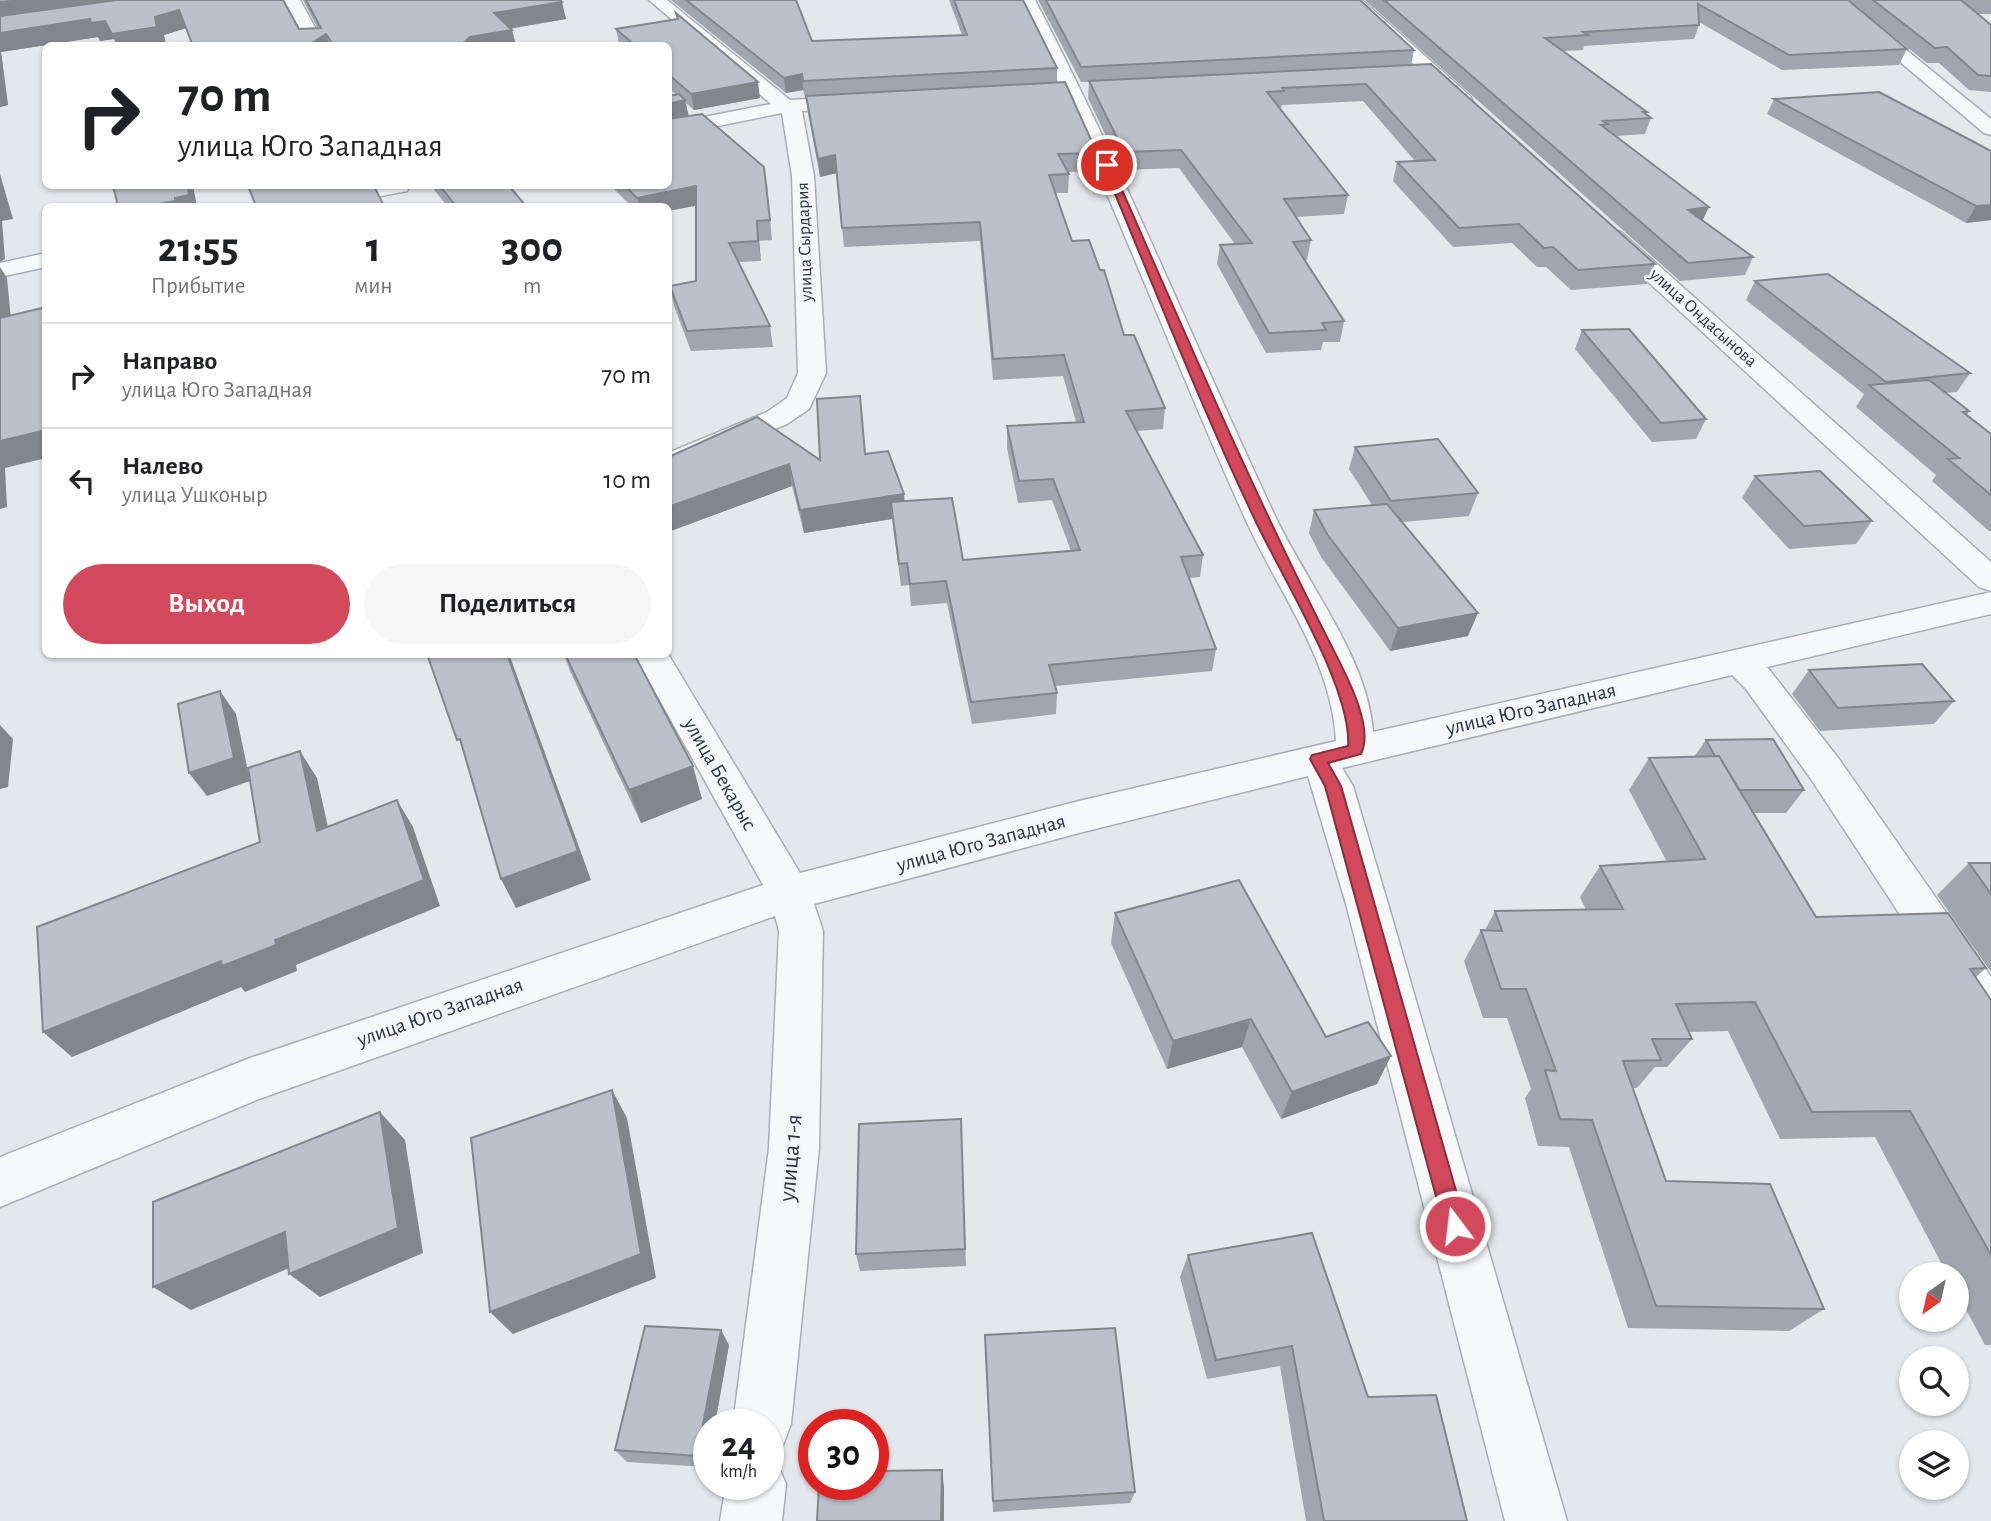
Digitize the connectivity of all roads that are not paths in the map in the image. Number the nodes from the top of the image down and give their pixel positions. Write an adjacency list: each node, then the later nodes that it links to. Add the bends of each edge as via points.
1 (292, 0): 6 (street)
2 (657, 0): 12 (street)
3 (1027, 0): 9 (street)
4 (1353, 0): 7 (street)
5 (1835, 0): 15 (street)
6 (315, 42)
7 (1433, 72): 8 (street); 13 (street)
8 (1405, 74)
9 (1081, 89): 10 (street); 26 (street, via 1261,521 1341,681 1357,728)
10 (1047, 91)
11 (884, 100): 12 (street)
12 (789, 106): 14 (street); 21 (street, улица Сырдария, via 794,113 803,176 812,373 807,389 799,403 777,418)
13 (1484, 119)
14 (672, 129)
15 (1991, 129)
16 (382, 189): 17 (street)
17 (314, 203)
18 (1598, 223): 22 (street, улица Ондасынова)
19 (42, 261): 20 (street)
20 (0, 270)
21 (672, 462)
22 (1991, 580)
23 (1991, 603): 25 (street, улица Юго Западная)
24 (653, 658): 27 (street, улица Бекарыс)
25 (1737, 660): 26 (street, улица Юго Западная); 28 (street, via 1759,680 1825,769)
26 (1337, 755): 27 (street, улица Юго Западная); 33 (street, via 1333,786)
27 (790, 893): 29 (street, улица Юго Западная, via 250,1080); 30 (street, улица 1-я, via 801,931 794,1148)
28 (1991, 1015)
29 (0, 1182)
30 (764, 1409)
31 (753, 1500): 32 (street)
32 (751, 1521)
33 (1536, 1521)

